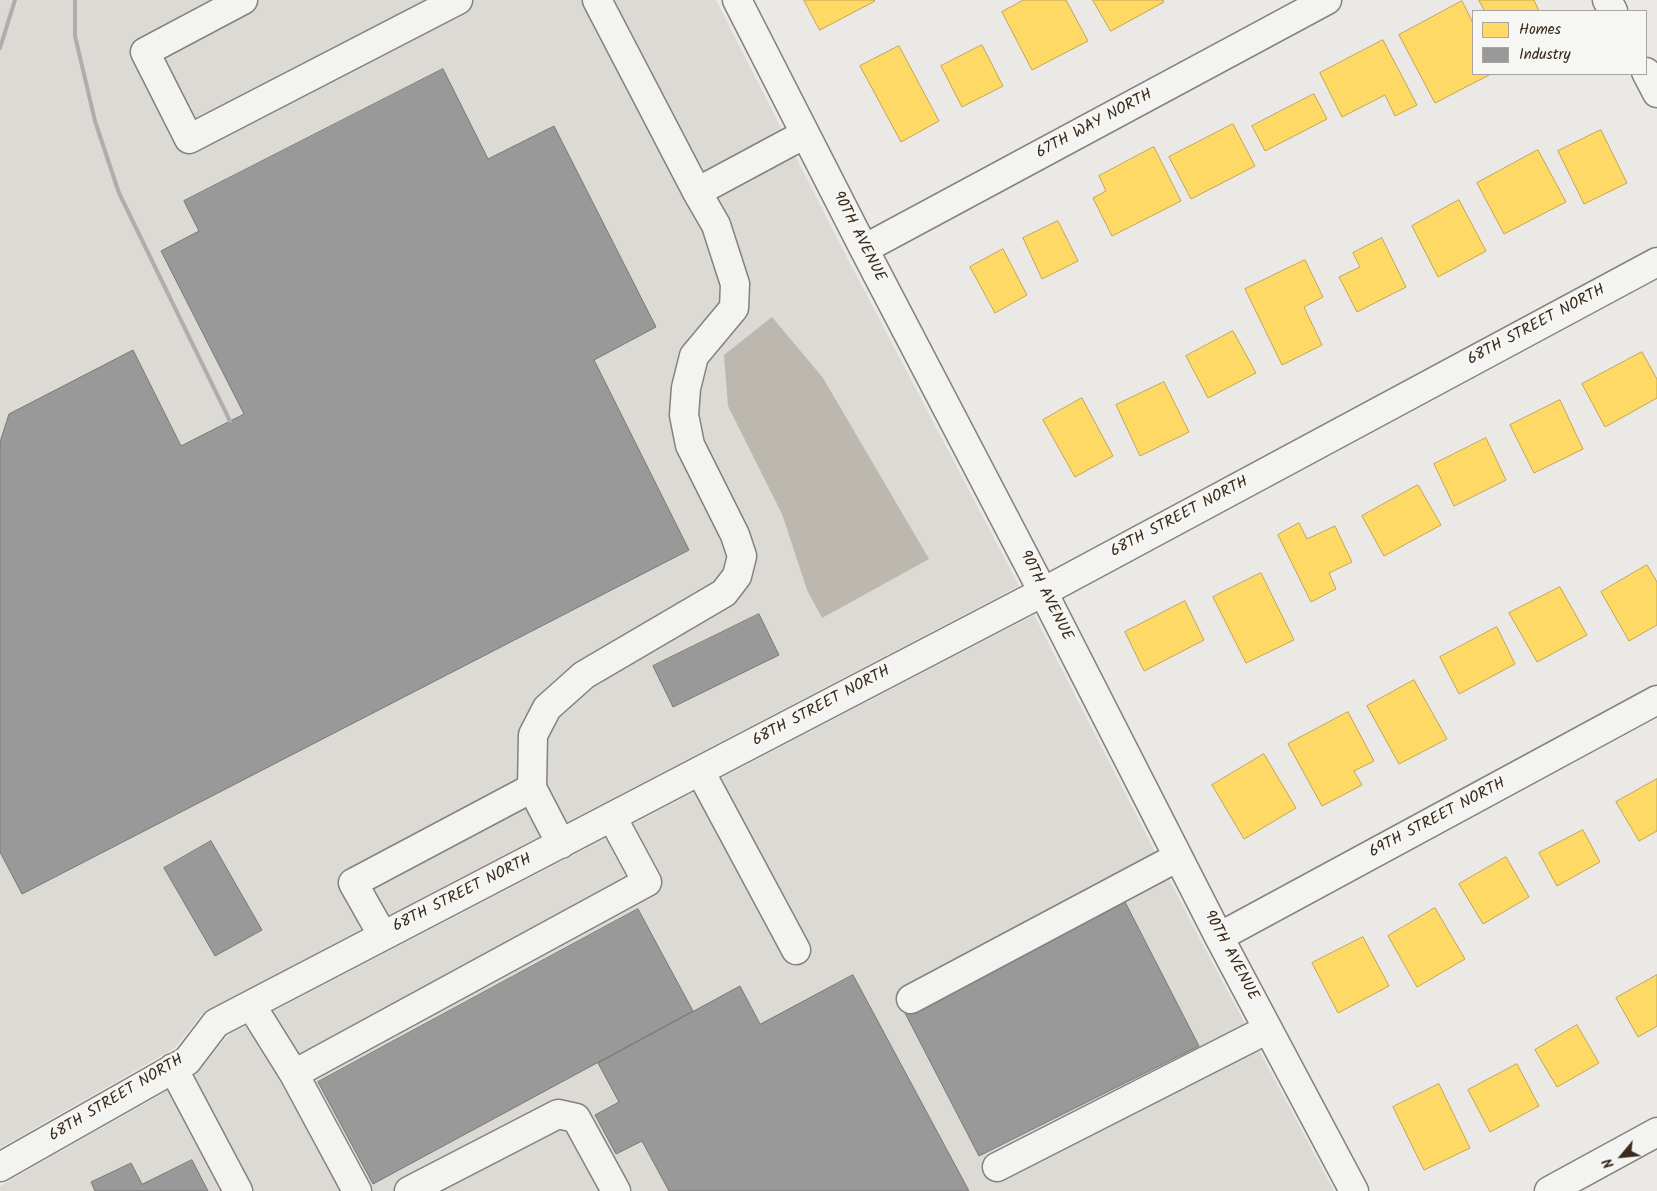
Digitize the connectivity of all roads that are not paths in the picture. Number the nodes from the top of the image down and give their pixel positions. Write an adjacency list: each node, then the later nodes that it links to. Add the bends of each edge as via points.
1 (243, 0): 2 (street, via 145,52 189,139)
2 (458, 0)
3 (598, 0): 9 (street)
4 (737, 0): 8 (street, 90TH AVENUE)
5 (1327, 0): 10 (street, 67TH WAY NORTH)
6 (1647, 74): 7 (street)
7 (1657, 93)
8 (805, 134): 9 (street); 10 (street, 90TH AVENUE)
9 (697, 192): 15 (street, via 722,242 735,284 734,308 694,356 686,388 684,415 690,445 735,535 742,556 737,576 724,593 584,674 547,708 533,736)
10 (864, 249): 12 (street, 90TH AVENUE)
11 (1657, 262): 12 (street, 68TH STREET NORTH)
12 (1043, 592): 14 (street, 68TH STREET NORTH); 18 (street, 90TH AVENUE)
13 (1657, 700): 20 (street, 69TH STREET NORTH)
14 (700, 771): 16 (street, 68TH STREET NORTH); 21 (street)
15 (532, 788): 17 (street); 19 (street, via 353,883)
16 (612, 817): 17 (street, 68TH STREET NORTH); 26 (street, via 647,882)
17 (561, 844): 19 (street, 68TH STREET NORTH)
18 (1178, 857): 20 (street, 90TH AVENUE); 22 (street)
19 (383, 936): 23 (street, 68TH STREET NORTH)
20 (1219, 937): 24 (street, 90TH AVENUE)
21 (796, 950)
22 (911, 998)
23 (251, 1005): 25 (street, 68TH STREET NORTH, via 216,1023 187,1060); 26 (street)
24 (1268, 1029): 29 (street); 34 (street, 90TH AVENUE)
25 (173, 1068): 28 (street, 68TH STREET NORTH); 30 (street)
26 (294, 1074): 31 (street)
27 (1657, 1132): 35 (street)
28 (0, 1167)
29 (997, 1168)
30 (238, 1191)
31 (357, 1191)
32 (409, 1191): 33 (street, via 558,1114 576,1118)
33 (616, 1191)
34 (1354, 1191)
35 (1549, 1191)

